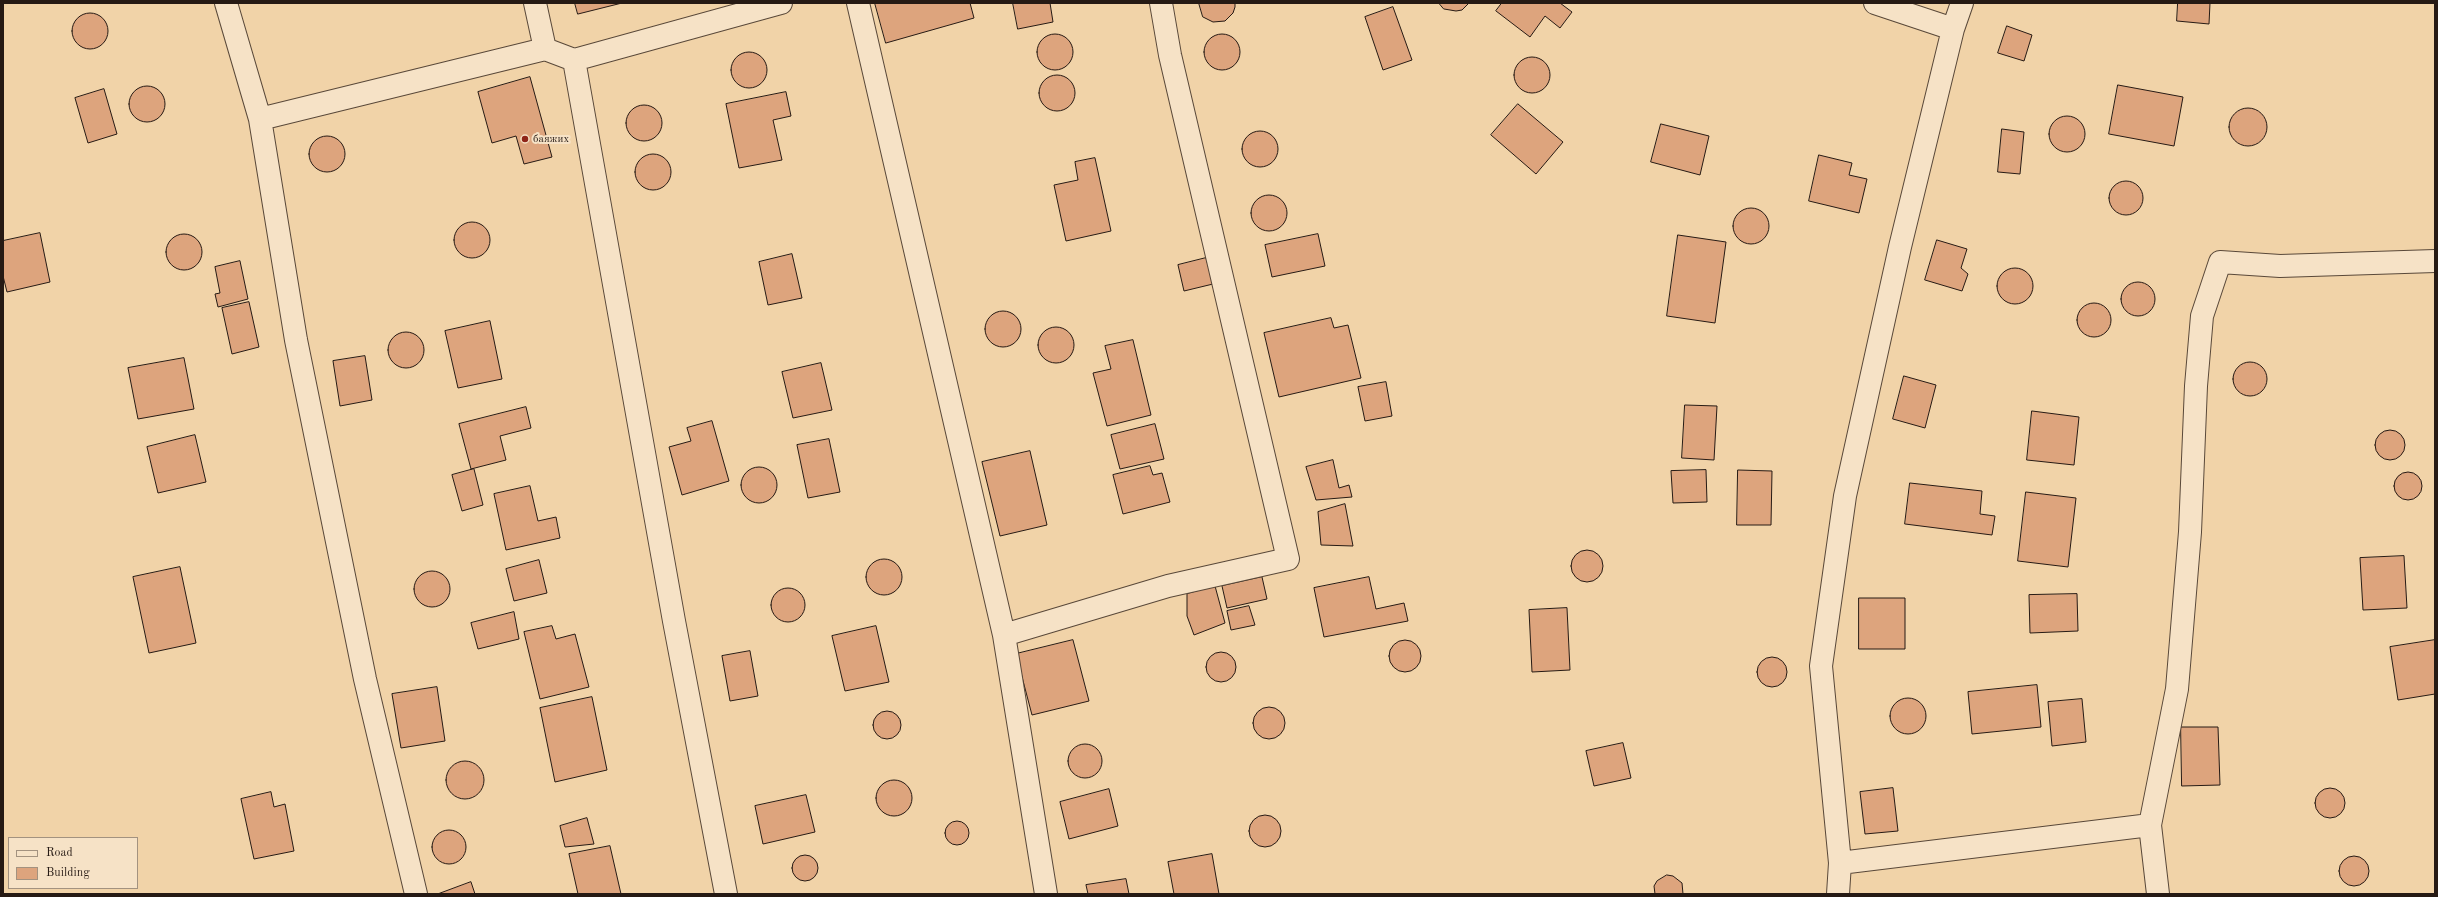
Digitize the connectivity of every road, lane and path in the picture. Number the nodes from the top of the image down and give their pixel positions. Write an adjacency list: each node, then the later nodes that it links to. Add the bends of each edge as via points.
1 (226, 3): 11 (street)
2 (535, 3): 9 (street)
3 (781, 3): 10 (street)
4 (858, 3): 13 (street)
5 (1161, 3): 13 (street, via 1170,55 1288,559 1168,586)
6 (1875, 3): 8 (street)
7 (1962, 3): 8 (street)
8 (1953, 29): 15 (street, via 1900,247 1846,496 1821,666)
9 (545, 49): 10 (street); 11 (street)
10 (574, 60): 17 (street, via 674,621)
11 (260, 119): 16 (street, via 298,348 365,679)
12 (2435, 261): 14 (street, via 2280,266 2220,262 2202,316 2196,386 2190,532 2177,689)
13 (1004, 635): 18 (street)
14 (2150, 825): 15 (street); 20 (street)
15 (1840, 863): 19 (street)
16 (416, 894)
17 (726, 894)
18 (1046, 894)
19 (1838, 894)
20 (2158, 894)

